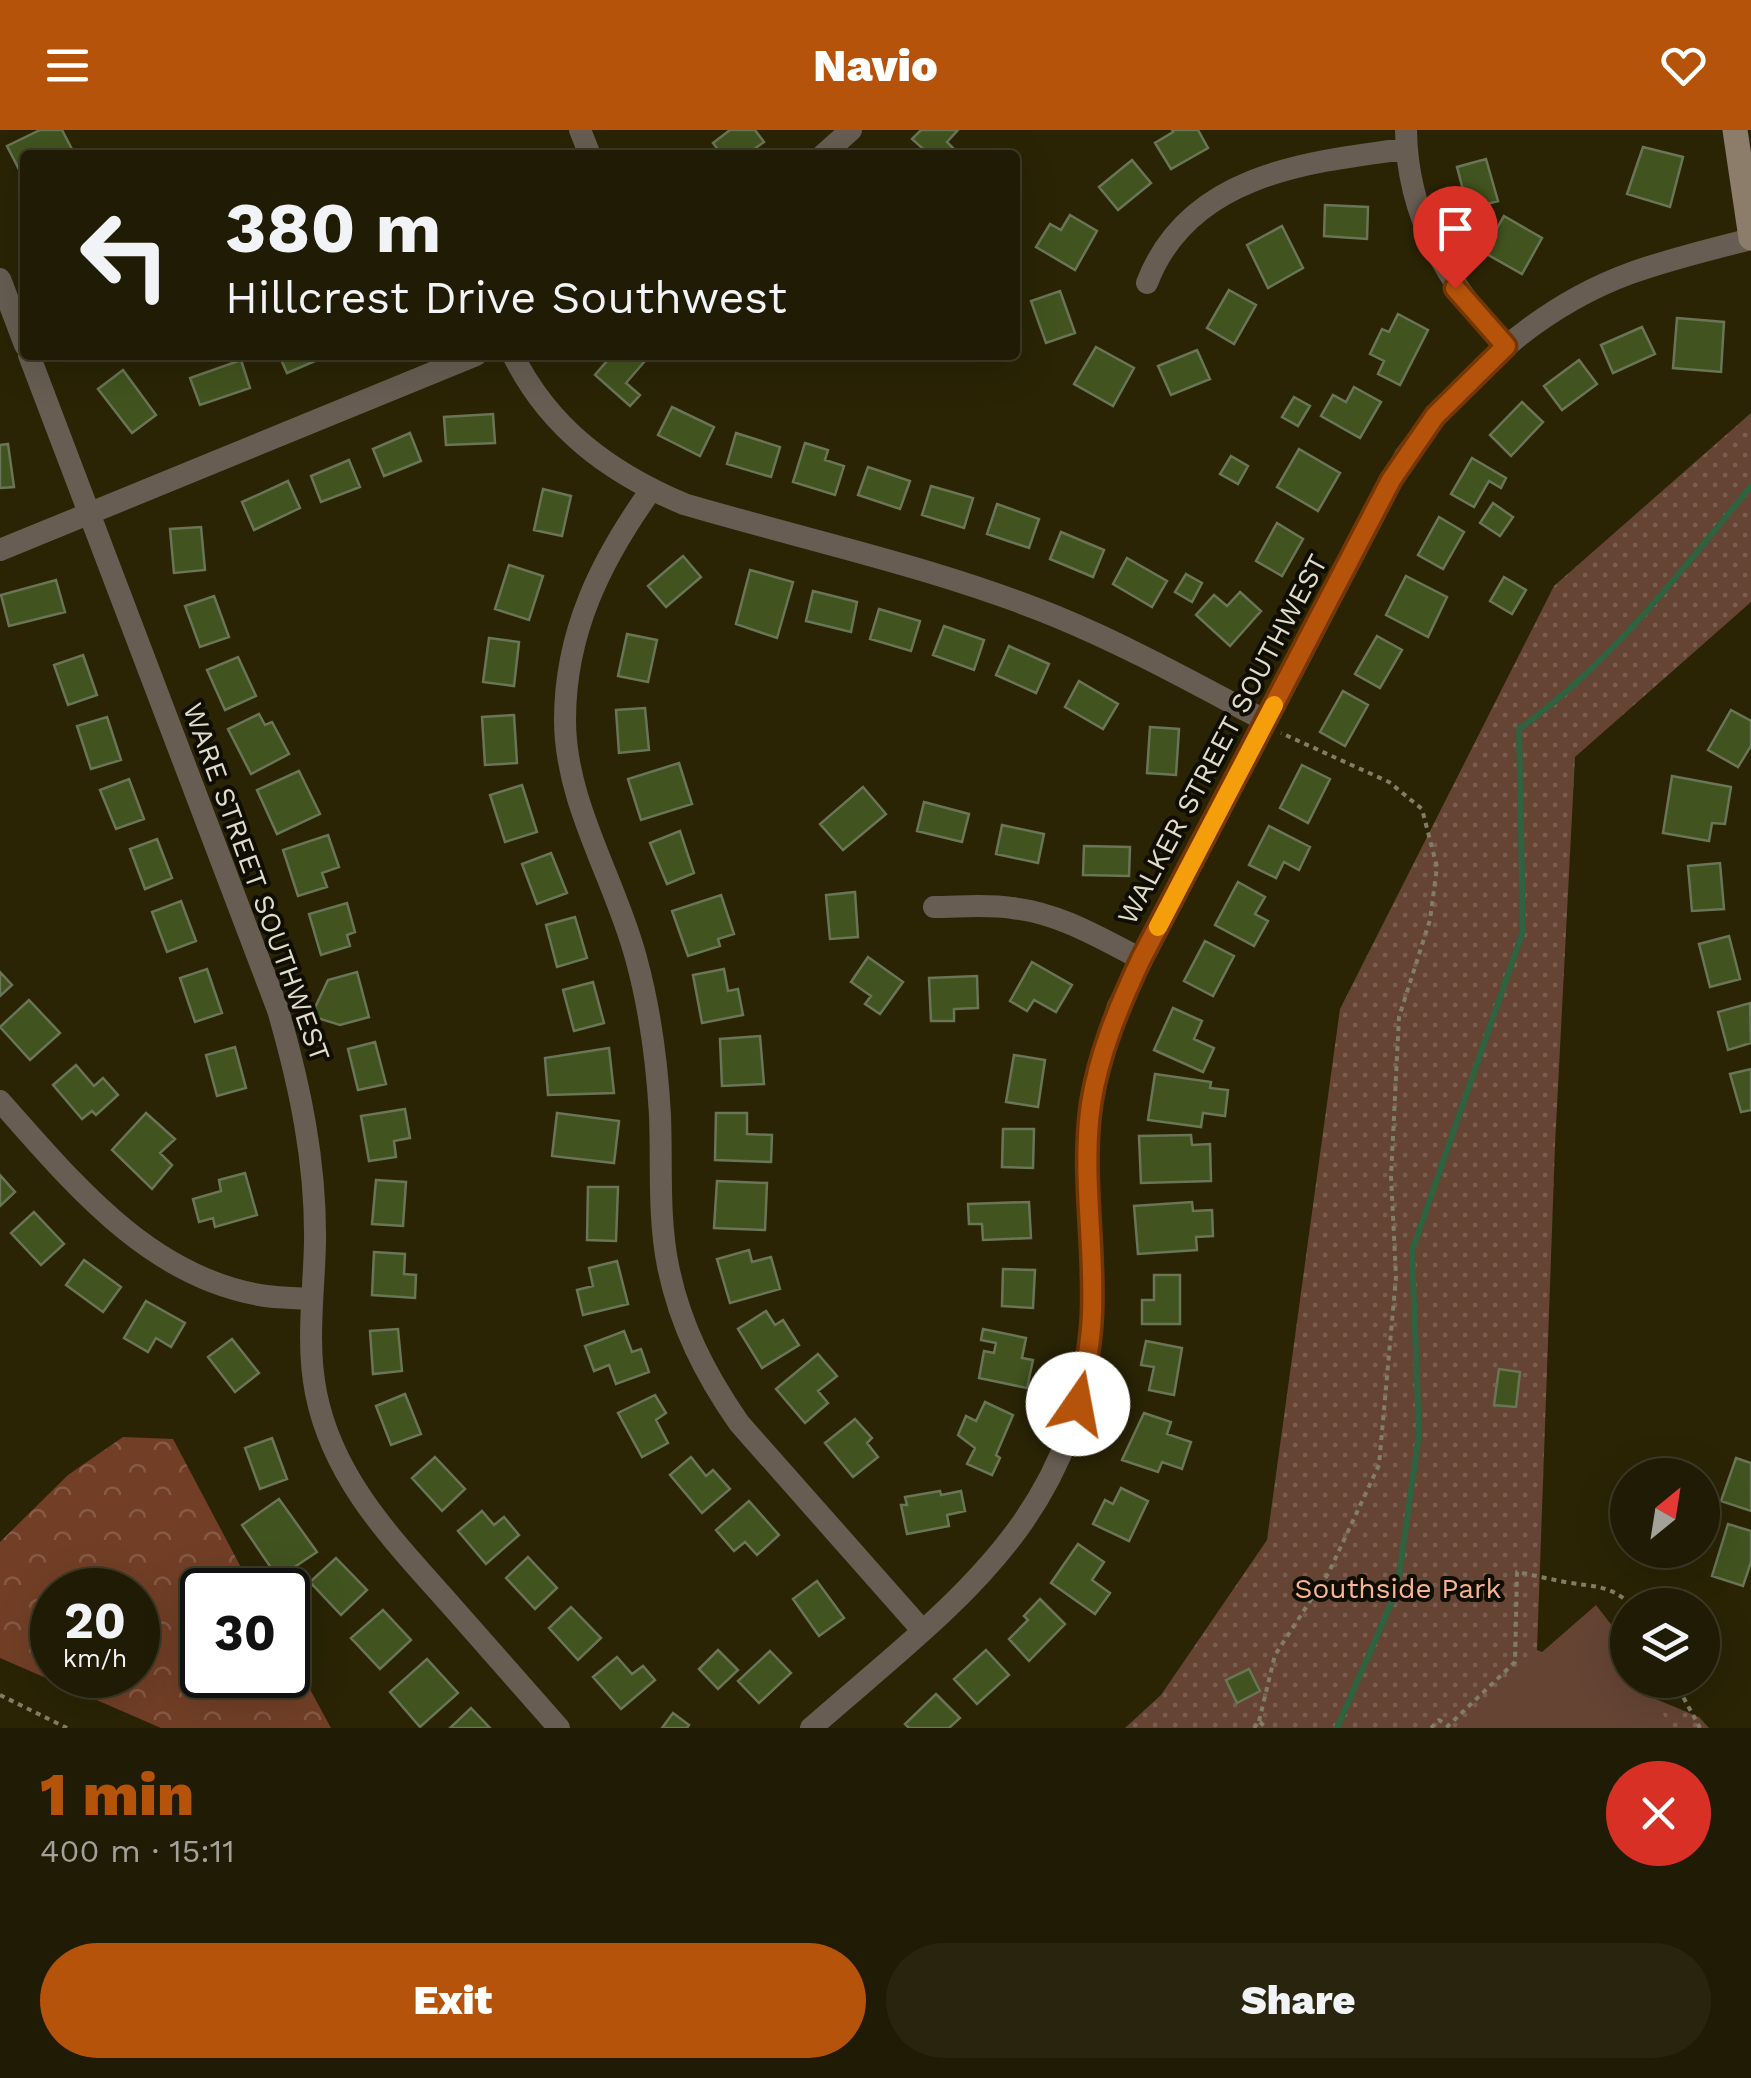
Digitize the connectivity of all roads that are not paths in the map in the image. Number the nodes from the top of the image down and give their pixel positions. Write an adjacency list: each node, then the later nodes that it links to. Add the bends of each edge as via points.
1 (850, 130): 4 (street)
2 (1735, 130): 5 (street)
3 (1406, 139): 7 (street, via 1288,169 1212,202 1170,237); 9 (street, via 1412,187 1436,256)
4 (828, 150)
5 (1751, 239): 9 (street, WALKER STREET SOUTHWEST, via 1627,274 1560,307)
6 (0, 279): 8 (street)
7 (1147, 283)
8 (20, 332)
9 (1506, 346): 16 (street, WALKER STREET SOUTHWEST, via 1435,416 1406,456)
10 (31, 360): 14 (street, WARE STREET SOUTHWEST)
11 (464, 360): 14 (street)
12 (515, 360): 13 (street, via 527,384 577,441)
13 (651, 490): 16 (street, via 1053,615); 21 (street, via 586,600 565,721 576,793 618,902 649,1016 667,1263 693,1347 739,1423)
14 (89, 513): 15 (street); 20 (street, WARE STREET SOUTHWEST, via 295,1067 312,1172)
15 (0, 550)
16 (1264, 723): 18 (street, WALKER STREET SOUTHWEST)
17 (934, 907): 18 (street, via 1044,914)
18 (1141, 959): 21 (street, WALKER STREET SOUTHWEST, via 1118,1006 1091,1104 1086,1165 1092,1311 1088,1359 1064,1448 1023,1526 995,1562)
19 (0, 1101): 20 (street, via 90,1201 163,1256 232,1288)
20 (312, 1299): 22 (street, WARE STREET SOUTHWEST, via 316,1395 350,1481 379,1524)
21 (922, 1630): 23 (street, WALKER STREET SOUTHWEST)
22 (558, 1728)
23 (811, 1728)

